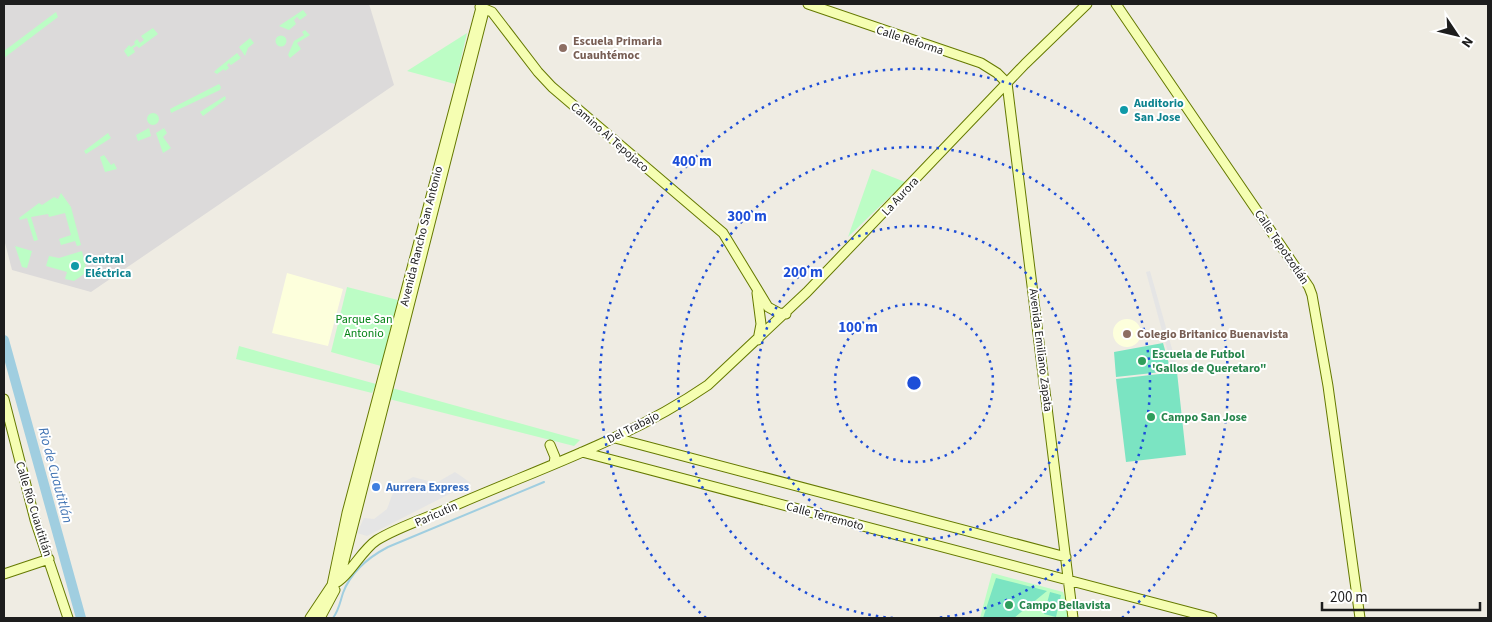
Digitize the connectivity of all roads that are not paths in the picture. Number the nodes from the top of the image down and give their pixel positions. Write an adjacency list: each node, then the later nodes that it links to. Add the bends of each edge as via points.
1 (808, 4): 5 (street, Calle Reforma, via 981,63)
2 (1087, 4): 5 (street, La Aurora)
3 (1116, 4): 25 (street, Calle Tepotzotlán, via 1312,295 1332,412)
4 (482, 6): 6 (street, Camino Al Tepojaco, via 492,12 552,86 722,234 731,244); 19 (street, Avenida Rancho San Antonio)
5 (1007, 83): 7 (street, La Aurora); 15 (street, Avenida Emiliano Zapata)
6 (757, 292): 7 (street, Camino Al Tepojaco, via 773,311); 8 (street, Camino Al Tepojaco, via 761,324)
7 (786, 314): 8 (street, La Aurora)
8 (758, 340): 9 (street, La Aurora)
9 (708, 384): 11 (street, Del Trabajo)
10 (4, 399): 16 (street, Calle Río Cuautitlán, via 35,520)
11 (615, 438): 13 (street, Del Trabajo); 15 (street, Calle Terremoto)
12 (550, 445): 14 (street)
13 (582, 452): 14 (street, Del Trabajo); 18 (street, Calle Terremoto)
14 (554, 464): 19 (street, Paricutin, via 377,541)
15 (1066, 557): 18 (street, Avenida Emiliano Zapata)
16 (49, 559): 17 (street); 20 (street, Calle Río Cuautitlán)
17 (4, 574)
18 (1067, 580): 23 (street, Avenida Emiliano Zapata); 24 (street, Calle Terremoto)
19 (335, 584): 21 (street); 22 (street)
20 (68, 618)
21 (310, 618)
22 (320, 618)
23 (1073, 618)
24 (1212, 618)
25 (1360, 618)

